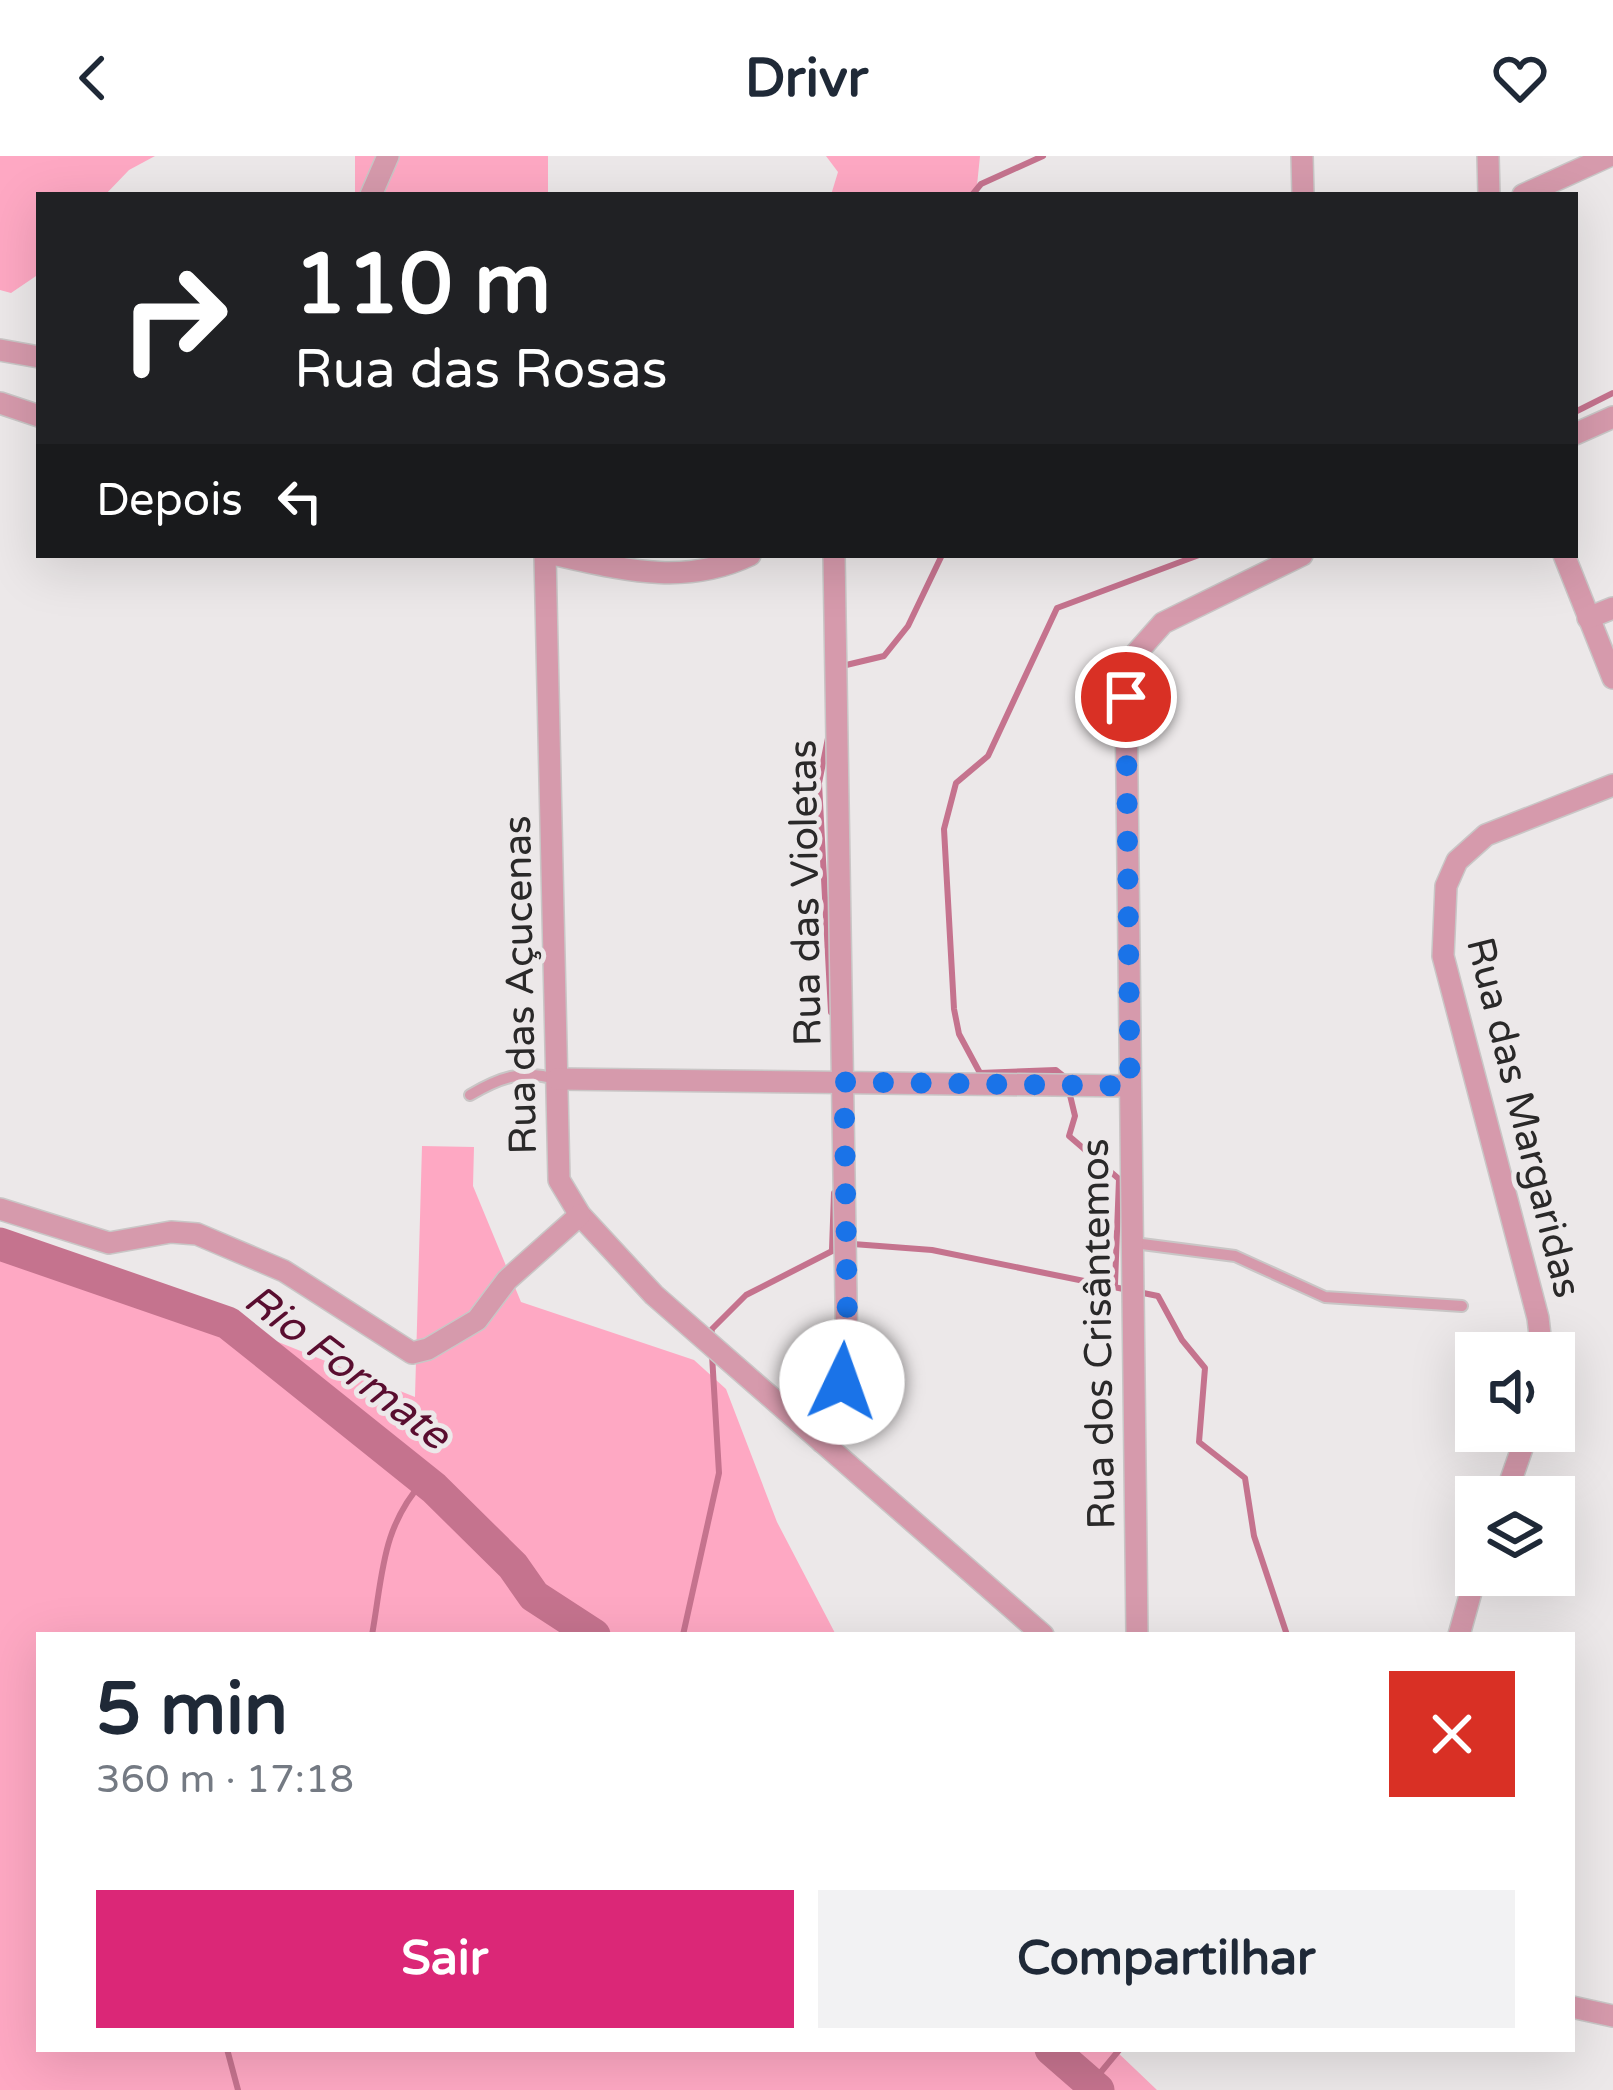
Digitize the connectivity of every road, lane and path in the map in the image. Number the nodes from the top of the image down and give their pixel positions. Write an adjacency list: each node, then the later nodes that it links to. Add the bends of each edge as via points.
1 (388, 156): 5 (street)
2 (1302, 156): 6 (street)
3 (1488, 156): 7 (street)
4 (1609, 156): 8 (street)
5 (376, 190)
6 (1303, 192)
7 (1489, 192)
8 (1529, 192)
9 (0, 350): 10 (street)
10 (36, 356)
11 (0, 403): 12 (street)
12 (36, 415)
13 (1613, 417): 14 (street)
14 (1578, 433)
15 (544, 558): 25 (street, Rua das Açucenas)
16 (574, 558): 17 (street, via 679,576)
17 (742, 558)
18 (834, 558): 26 (street, Rua das Violetas)
19 (1296, 558): 27 (street, Rua dos Crisântemos, via 1163,623 1132,658)
20 (1565, 558): 22 (street)
21 (1613, 608): 22 (street)
22 (1588, 618): 23 (street)
23 (1613, 678)
24 (1613, 785): 33 (street, Rua das Margaridas, via 1469,847 1446,886 1442,921 1453,1002)
25 (557, 1079): 26 (street); 28 (lane, via 500,1077); 30 (street, Rua das Açucenas, via 559,1180)
26 (844, 1082): 27 (street); 34 (street, Rua das Violetas, via 848,1360)
27 (1130, 1086): 31 (street, Rua dos Crisântemos)
28 (470, 1095)
29 (0, 1209): 30 (street, via 109,1243 197,1234 284,1271 412,1353 477,1320 507,1280)
30 (580, 1215): 34 (street, Rua das Açucenas, via 654,1294)
31 (1131, 1243): 32 (lane, via 1235,1256 1325,1297); 37 (street, Rua dos Crisântemos)
32 (1462, 1306)
33 (1540, 1332)
34 (822, 1442): 36 (street, Rua das Açucenas)
35 (1470, 1596): 38 (street)
36 (1040, 1632)
37 (1137, 1632)
38 (1460, 1632)
39 (1575, 2008): 40 (street)
40 (1613, 2016)

